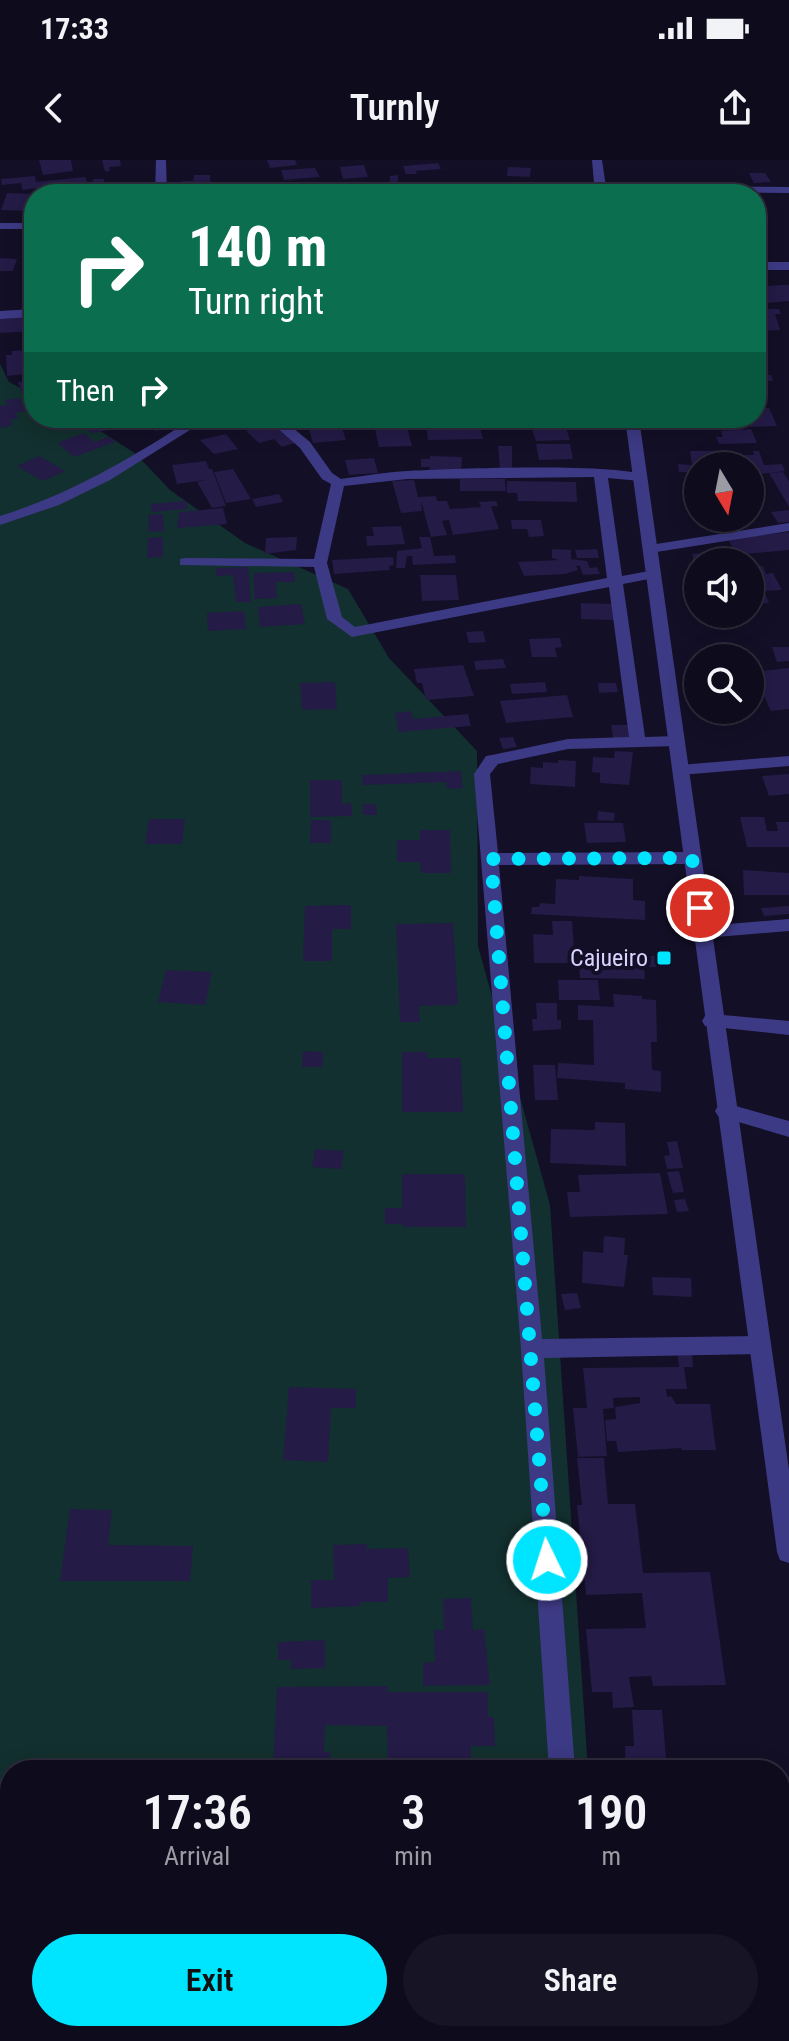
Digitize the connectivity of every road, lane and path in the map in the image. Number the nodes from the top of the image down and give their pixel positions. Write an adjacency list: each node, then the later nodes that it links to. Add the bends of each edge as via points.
1 (161, 160): 3 (street)
2 (597, 160): 4 (street)
3 (161, 184)
4 (600, 184)
5 (789, 190): 6 (lane)
6 (766, 191)
7 (0, 226): 8 (street)
8 (24, 226)
9 (766, 266): 10 (street)
10 (789, 266)
11 (24, 314): 12 (street)
12 (0, 315)
13 (187, 428): 19 (street, via 136,462 65,498)
14 (285, 428): 18 (street)
15 (633, 428): 17 (street)
16 (600, 473): 17 (street); 18 (street, via 407,475); 25 (street)
17 (640, 477): 21 (street)
18 (338, 483): 23 (street)
19 (0, 521)
20 (789, 527): 21 (street)
21 (650, 549): 24 (street)
22 (185, 562): 23 (street)
23 (320, 563): 25 (street, via 335,619 352,632)
24 (654, 574): 25 (street); 26 (street)
25 (616, 581): 27 (street)
26 (677, 741): 27 (street); 29 (street)
27 (638, 742): 31 (street, via 568,744 492,760 482,774)
28 (789, 761): 29 (street)
29 (680, 770): 30 (street)
30 (692, 858): 31 (street); 33 (street)
31 (491, 859): 39 (street)
32 (789, 925): 33 (street)
33 (704, 932): 34 (street)
34 (712, 1021): 35 (street); 36 (street)
35 (789, 1028)
36 (725, 1111): 37 (street); 38 (street)
37 (789, 1129)
38 (759, 1345): 39 (street); 40 (street)
39 (532, 1349): 41 (street)
40 (789, 1552)
41 (561, 1760)

